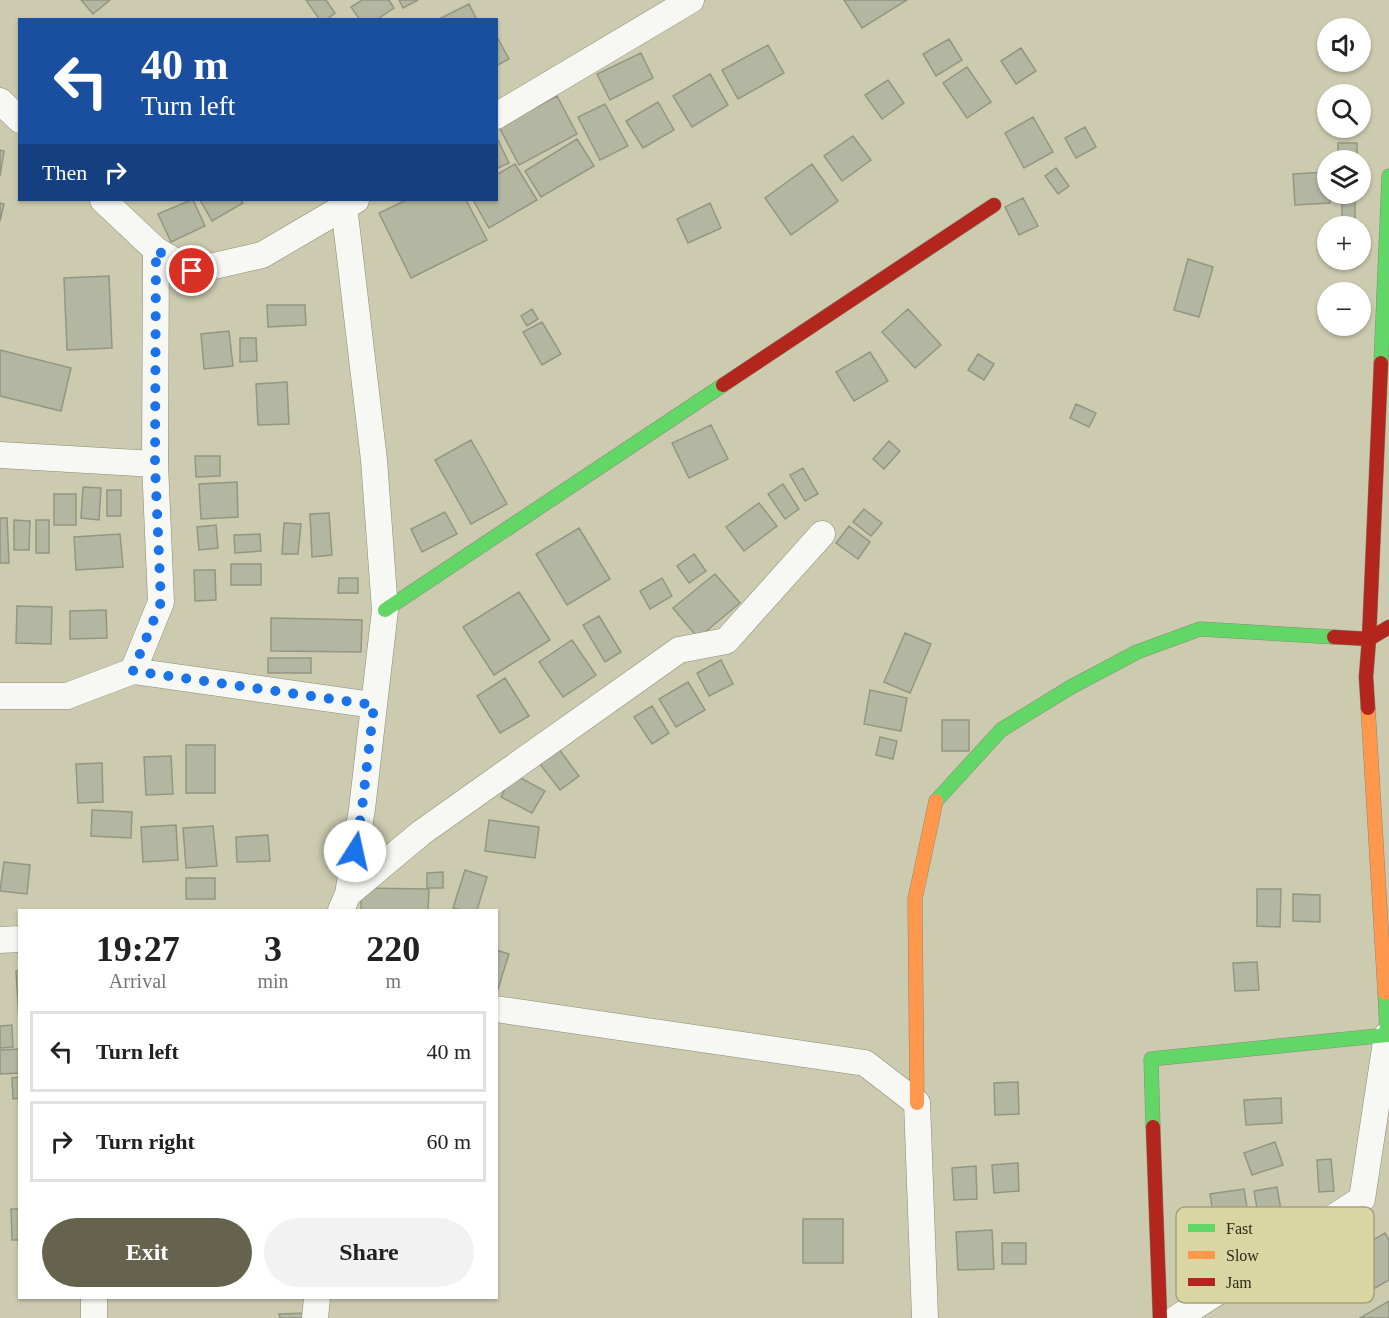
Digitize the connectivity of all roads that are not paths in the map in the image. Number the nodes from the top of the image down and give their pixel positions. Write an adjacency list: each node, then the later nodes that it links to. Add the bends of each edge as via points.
1 (691, 0): 3 (street)
2 (0, 101): 4 (street)
3 (498, 115)
4 (18, 118)
5 (1389, 176): 15 (street)
6 (104, 201): 9 (street)
7 (350, 203): 9 (street, via 262,255 192,271); 13 (street)
8 (994, 205): 13 (street)
9 (156, 250): 11 (street)
10 (0, 455): 11 (street)
11 (155, 465): 16 (street, via 161,602)
12 (822, 534): 19 (street, via 726,641 679,650 421,833)
13 (385, 610): 18 (street)
14 (1389, 626): 15 (street)
15 (1369, 639): 23 (street, via 1366,677); 24 (street, via 1200,629 1137,652 1000,730 936,801 915,899)
16 (133, 671): 17 (street, via 67,696); 18 (street)
17 (0, 696)
18 (374, 705): 19 (street, via 362,808)
19 (344, 902)
20 (18, 939): 21 (street)
21 (0, 940)
22 (498, 1009): 24 (street, via 865,1063)
23 (1388, 1035): 25 (street, via 1362,1199); 32 (street, via 1151,1059)
24 (917, 1103): 31 (street)
25 (1350, 1207)
26 (94, 1299): 29 (street)
27 (317, 1299): 30 (street)
28 (1200, 1303): 33 (street)
29 (94, 1318)
30 (315, 1318)
31 (925, 1318)
32 (1160, 1318)
33 (1177, 1318)

